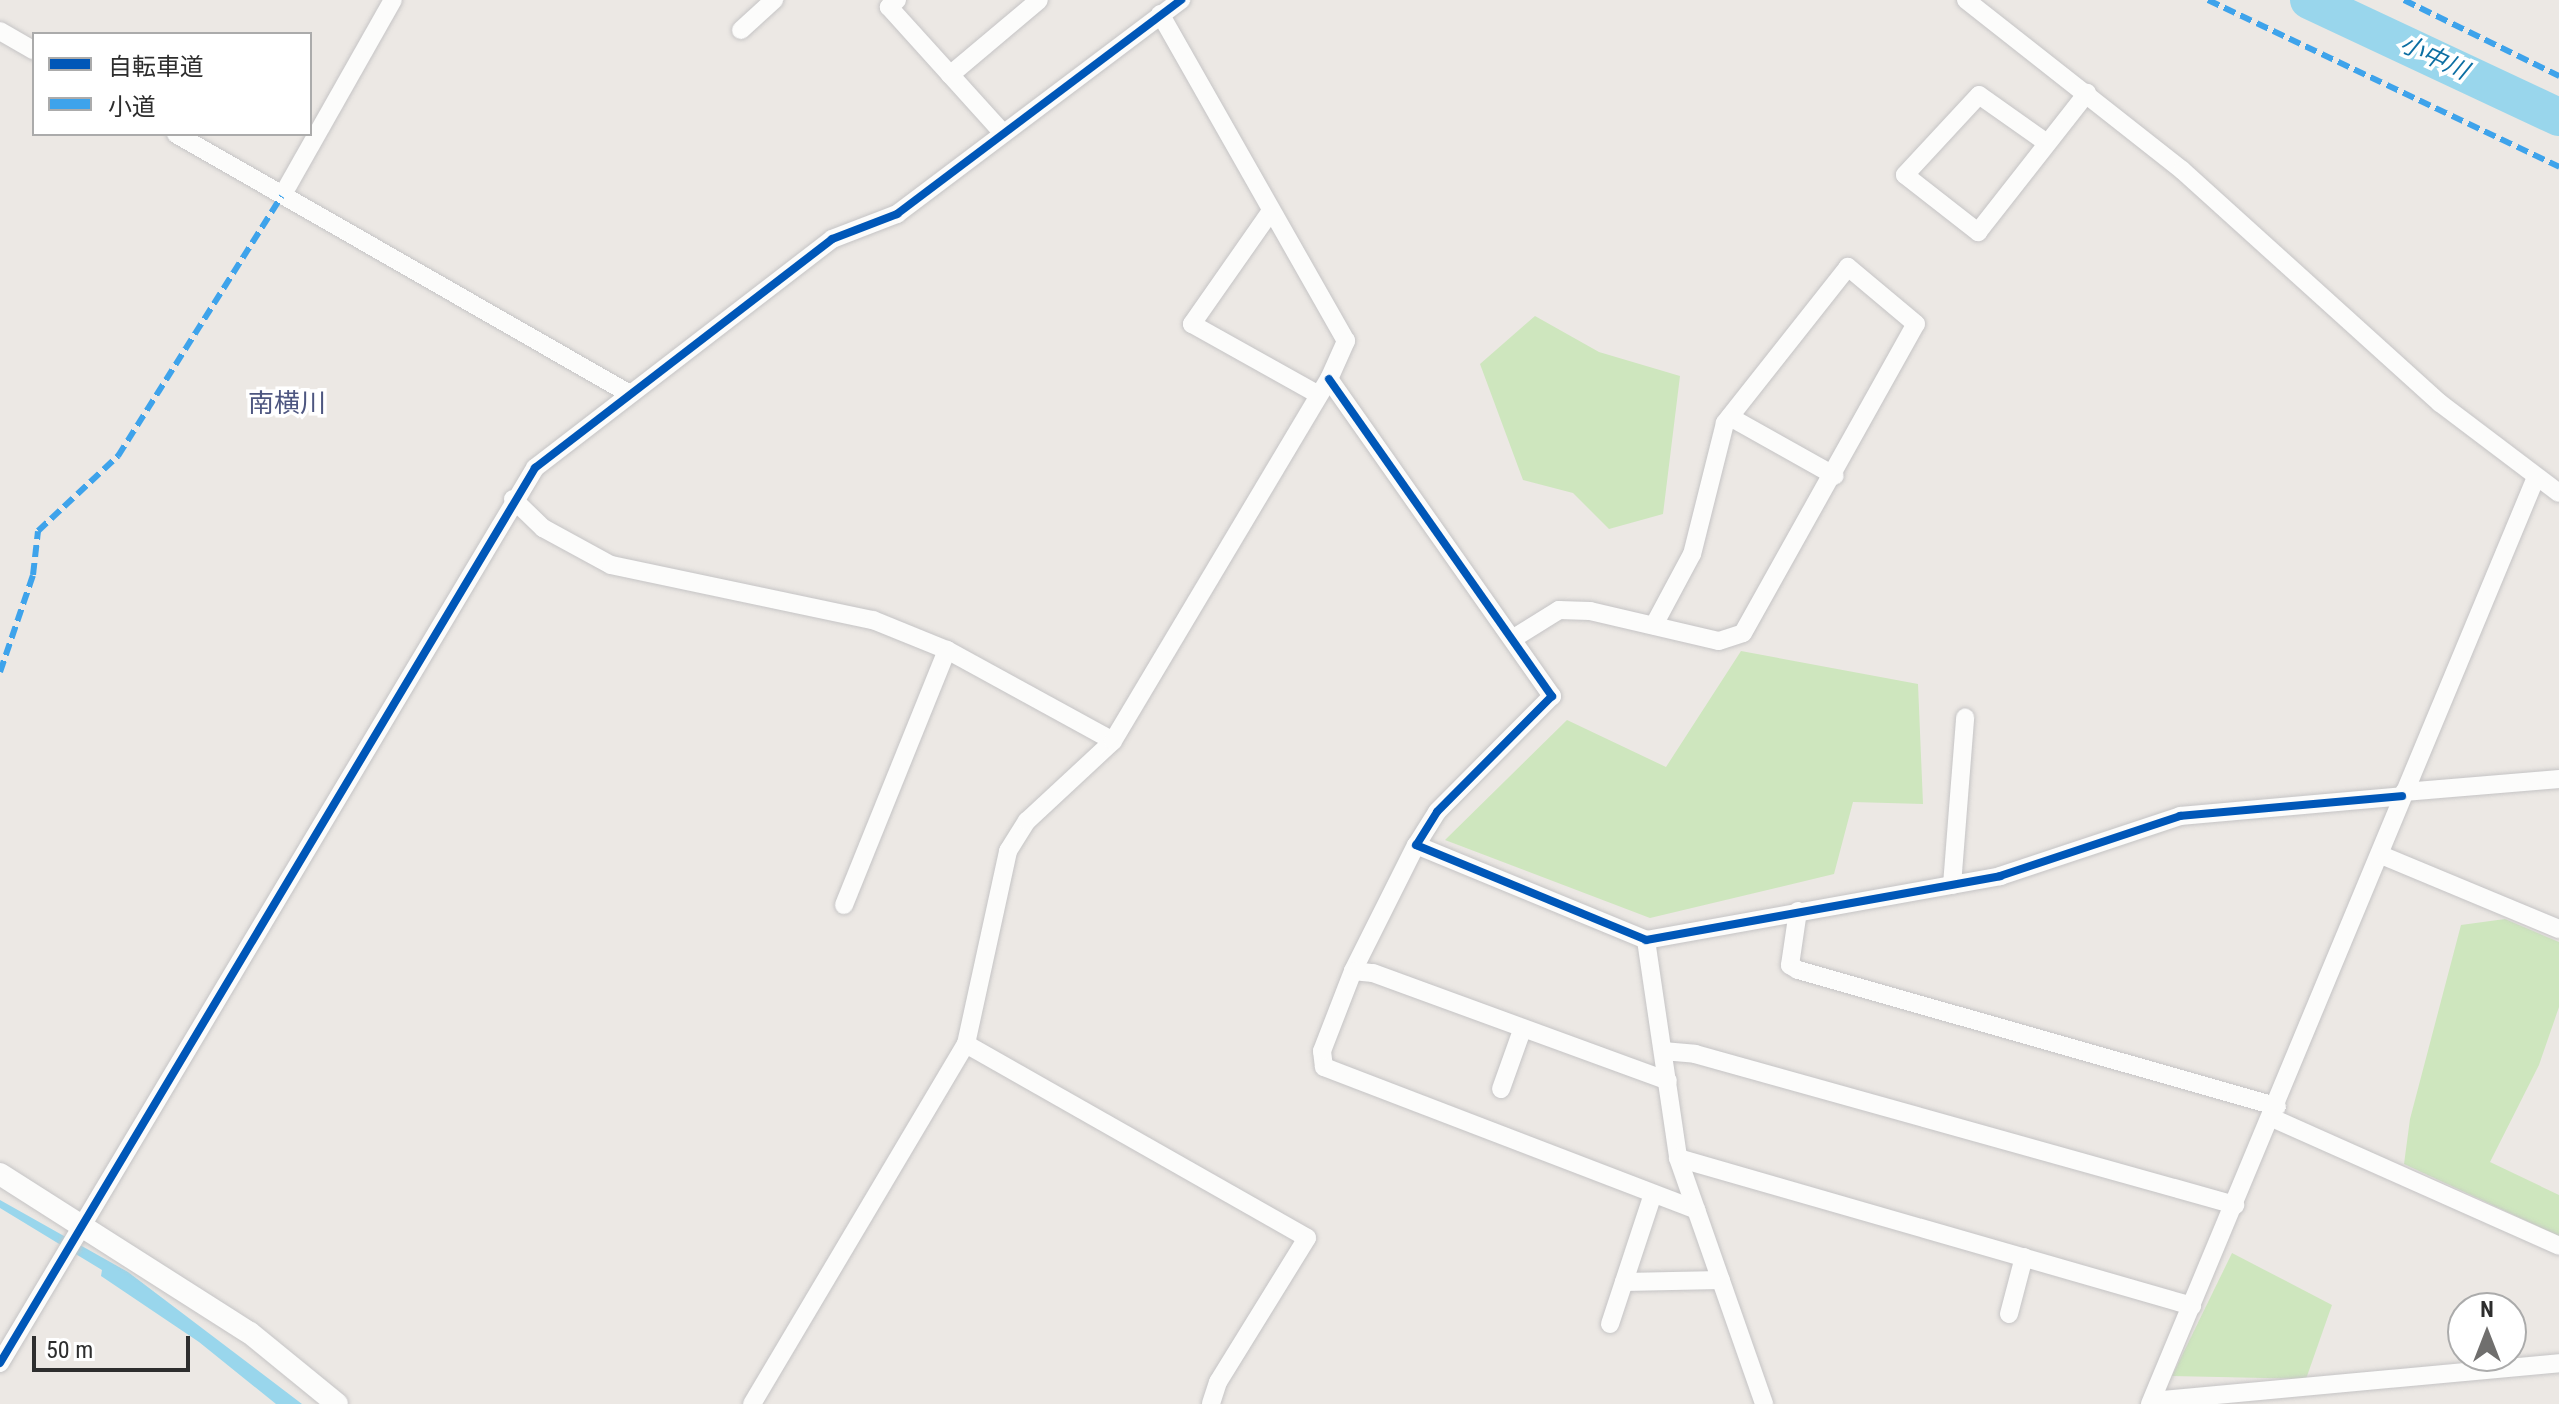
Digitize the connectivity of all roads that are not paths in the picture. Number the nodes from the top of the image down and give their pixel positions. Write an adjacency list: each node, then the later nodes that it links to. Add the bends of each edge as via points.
1 (393, 0): 16 (street)
2 (774, 0): 8 (street)
3 (897, 0): 11 (street, via 889,7)
4 (1039, 0): 11 (street)
5 (1181, 0): 7 (street)
6 (1966, 0): 12 (street)
7 (1160, 14): 13 (street); 17 (street)
8 (741, 30)
9 (0, 31): 10 (street)
10 (32, 50)
11 (950, 75): 13 (street)
12 (2087, 93): 15 (street); 22 (street, via 2265,242 2440,403)
13 (1003, 133): 19 (street, via 897,214 832,239)
14 (179, 136): 16 (street)
15 (2047, 143): 15 (street, via 1978,232 1905,175 1979,95)
16 (282, 196): 19 (street)
17 (1271, 211): 18 (street, via 1346,341); 18 (street, via 1192,324)
18 (1324, 387): 26 (street); 29 (street)
19 (628, 393): 24 (street, via 535,468)
20 (1730, 417): 21 (street); 21 (street, via 1848,267 1916,324); 25 (street, via 1692,554)
21 (1835, 476): 25 (street, via 1743,633 1719,641)
22 (2536, 477): 23 (street); 31 (street)
23 (2559, 493)
24 (513, 499): 27 (street, via 543,528 611,565 873,620); 51 (street)
25 (1654, 625): 26 (street, via 1559,610)
26 (1514, 638): 32 (street, via 1552,696 1437,812)
27 (947, 650): 29 (street); 35 (street)
28 (1965, 718): 34 (street)
29 (1113, 741): 41 (street, via 1027,821 1008,851)
30 (2559, 779): 31 (street)
31 (2403, 794): 33 (street); 34 (street, via 2180,816 2049,861)
32 (1416, 845): 38 (street); 39 (street)
33 (2381, 855): 37 (street); 45 (street)
34 (1952, 885): 36 (street)
35 (844, 905)
36 (1798, 911): 38 (street); 45 (street, via 1790,965 1798,970)
37 (2559, 929)
38 (1646, 940): 42 (street)
39 (1353, 971): 40 (street, via 1373,973); 48 (street, via 1322,1051 1324,1067)
40 (1522, 1030): 43 (street); 44 (street)
41 (966, 1044): 63 (street); 64 (street, via 1307,1238 1218,1382)
42 (1663, 1051): 43 (street); 49 (street, via 1695,1054)
43 (1668, 1081): 46 (street)
44 (1501, 1089)
45 (2275, 1112): 49 (street); 52 (street)
46 (1678, 1158): 50 (street); 53 (street)
47 (0, 1174): 51 (street)
48 (1653, 1194): 50 (street); 55 (street)
49 (2235, 1205): 56 (street)
50 (1696, 1210): 54 (street)
51 (81, 1222): 59 (street); 62 (street, via 250,1333)
52 (2559, 1246)
53 (2024, 1257): 56 (street); 57 (street)
54 (1721, 1280): 55 (street); 65 (street)
55 (1624, 1282): 58 (street)
56 (2192, 1306): 61 (street)
57 (2009, 1314)
58 (1610, 1324)
59 (0, 1363)
60 (2559, 1363): 61 (street)
61 (2151, 1403)
62 (337, 1404)
63 (752, 1404)
64 (1211, 1404)
65 (1764, 1404)

